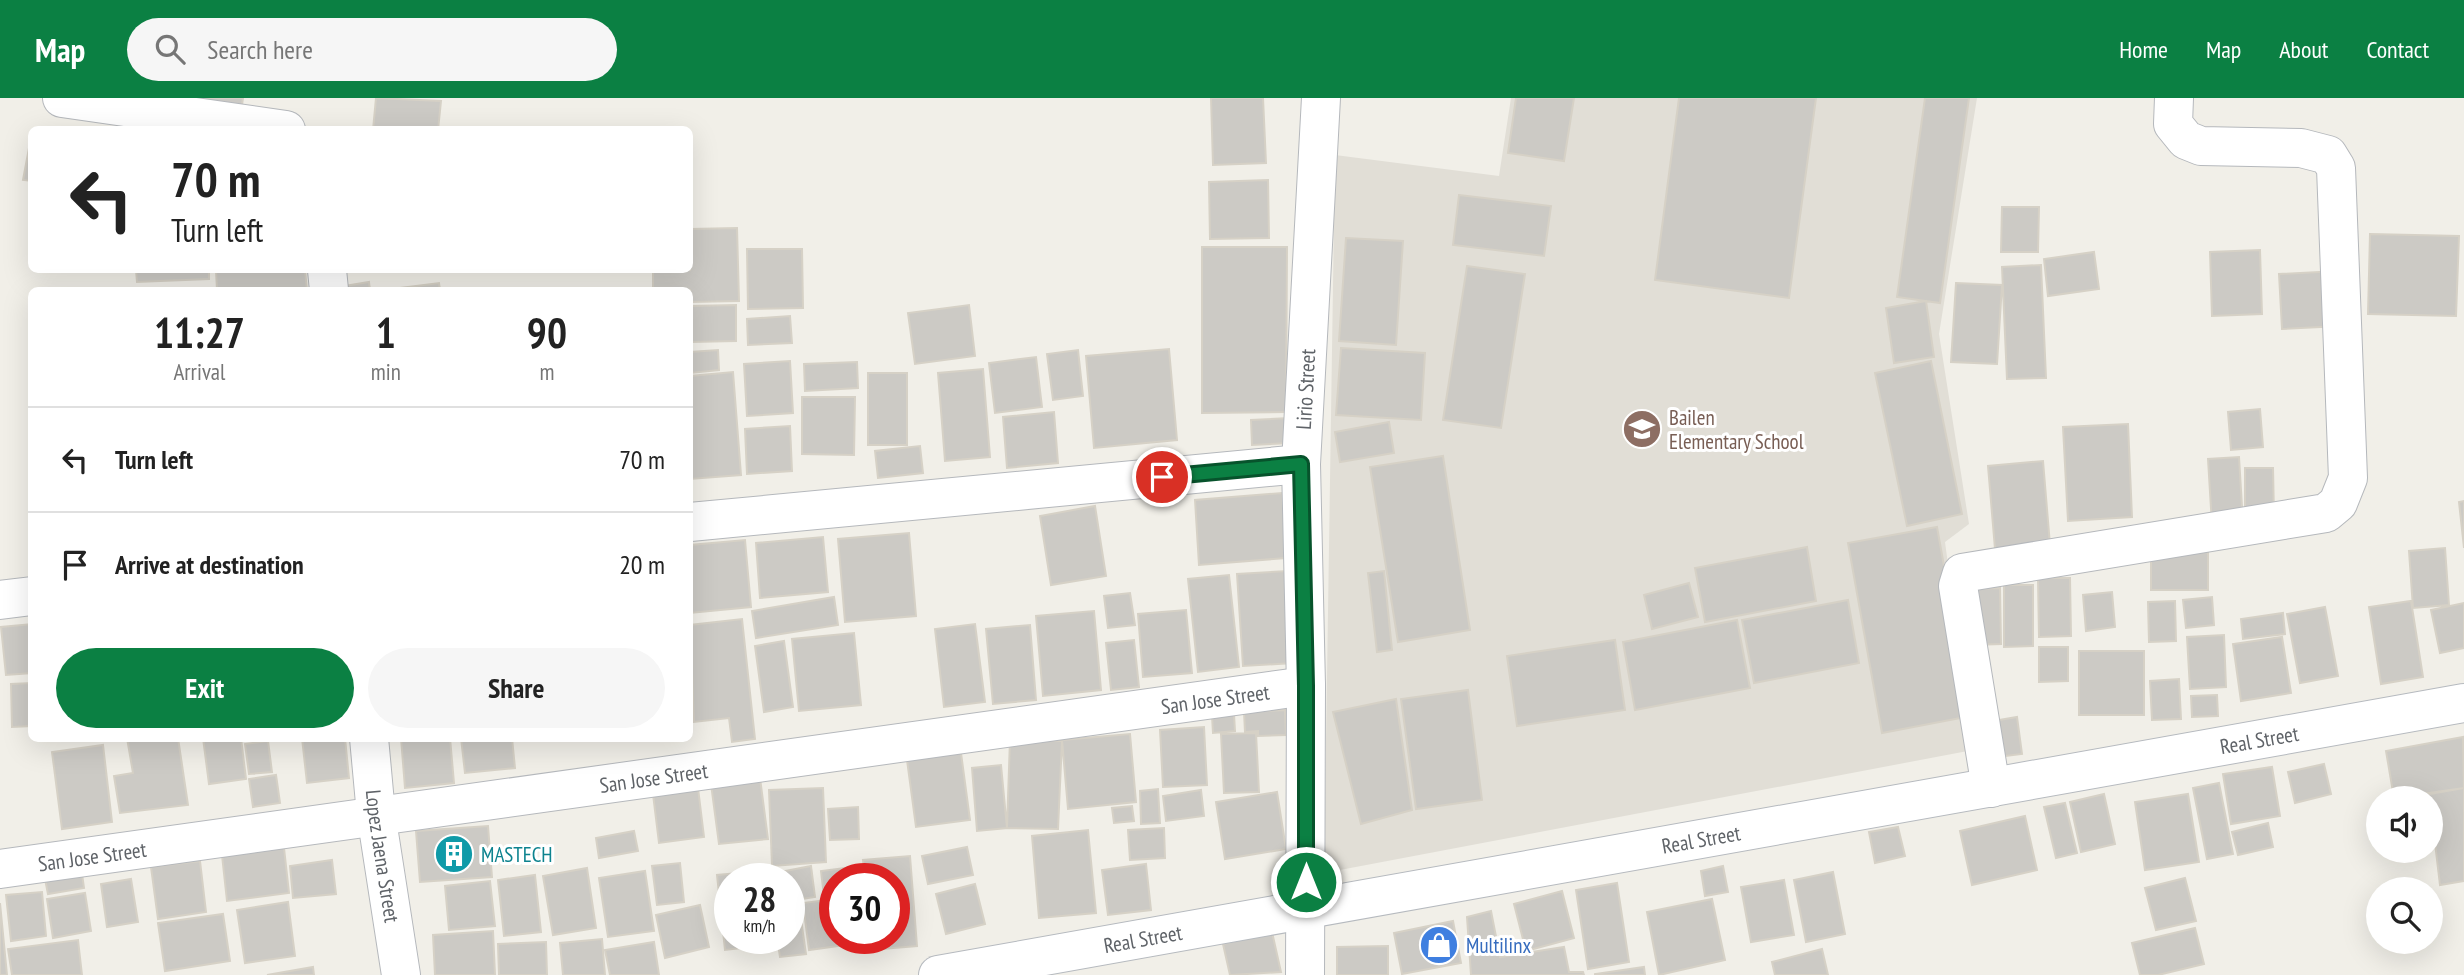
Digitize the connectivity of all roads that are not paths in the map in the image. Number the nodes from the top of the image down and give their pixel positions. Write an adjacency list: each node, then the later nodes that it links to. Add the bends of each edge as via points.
1 (62, 98): 4 (street)
2 (1321, 98): 5 (street, Lirio Street)
3 (2174, 98): 12 (street, via 2173,124 2186,139 2201,146 2301,148 2328,155 2336,168 2348,478 2338,503 2326,513 1962,573 1958,586)
4 (258, 126)
5 (1301, 464): 6 (street); 9 (street, Lirio Street)
6 (693, 522)
7 (28, 596): 8 (street)
8 (0, 600)
9 (1306, 686): 13 (street, San Jose Street); 15 (street, Lirio Street)
10 (2464, 703): 12 (street, Real Street)
11 (369, 742): 13 (street, Lopez Jaena Street)
12 (1991, 788): 15 (street, Real Street)
13 (376, 814): 14 (street, San Jose Street); 16 (street, Lopez Jaena Street)
14 (0, 869)
15 (1306, 909): 17 (street, Real Street); 18 (street, Lirio Street)
16 (401, 975)
17 (938, 975)
18 (1305, 975)

